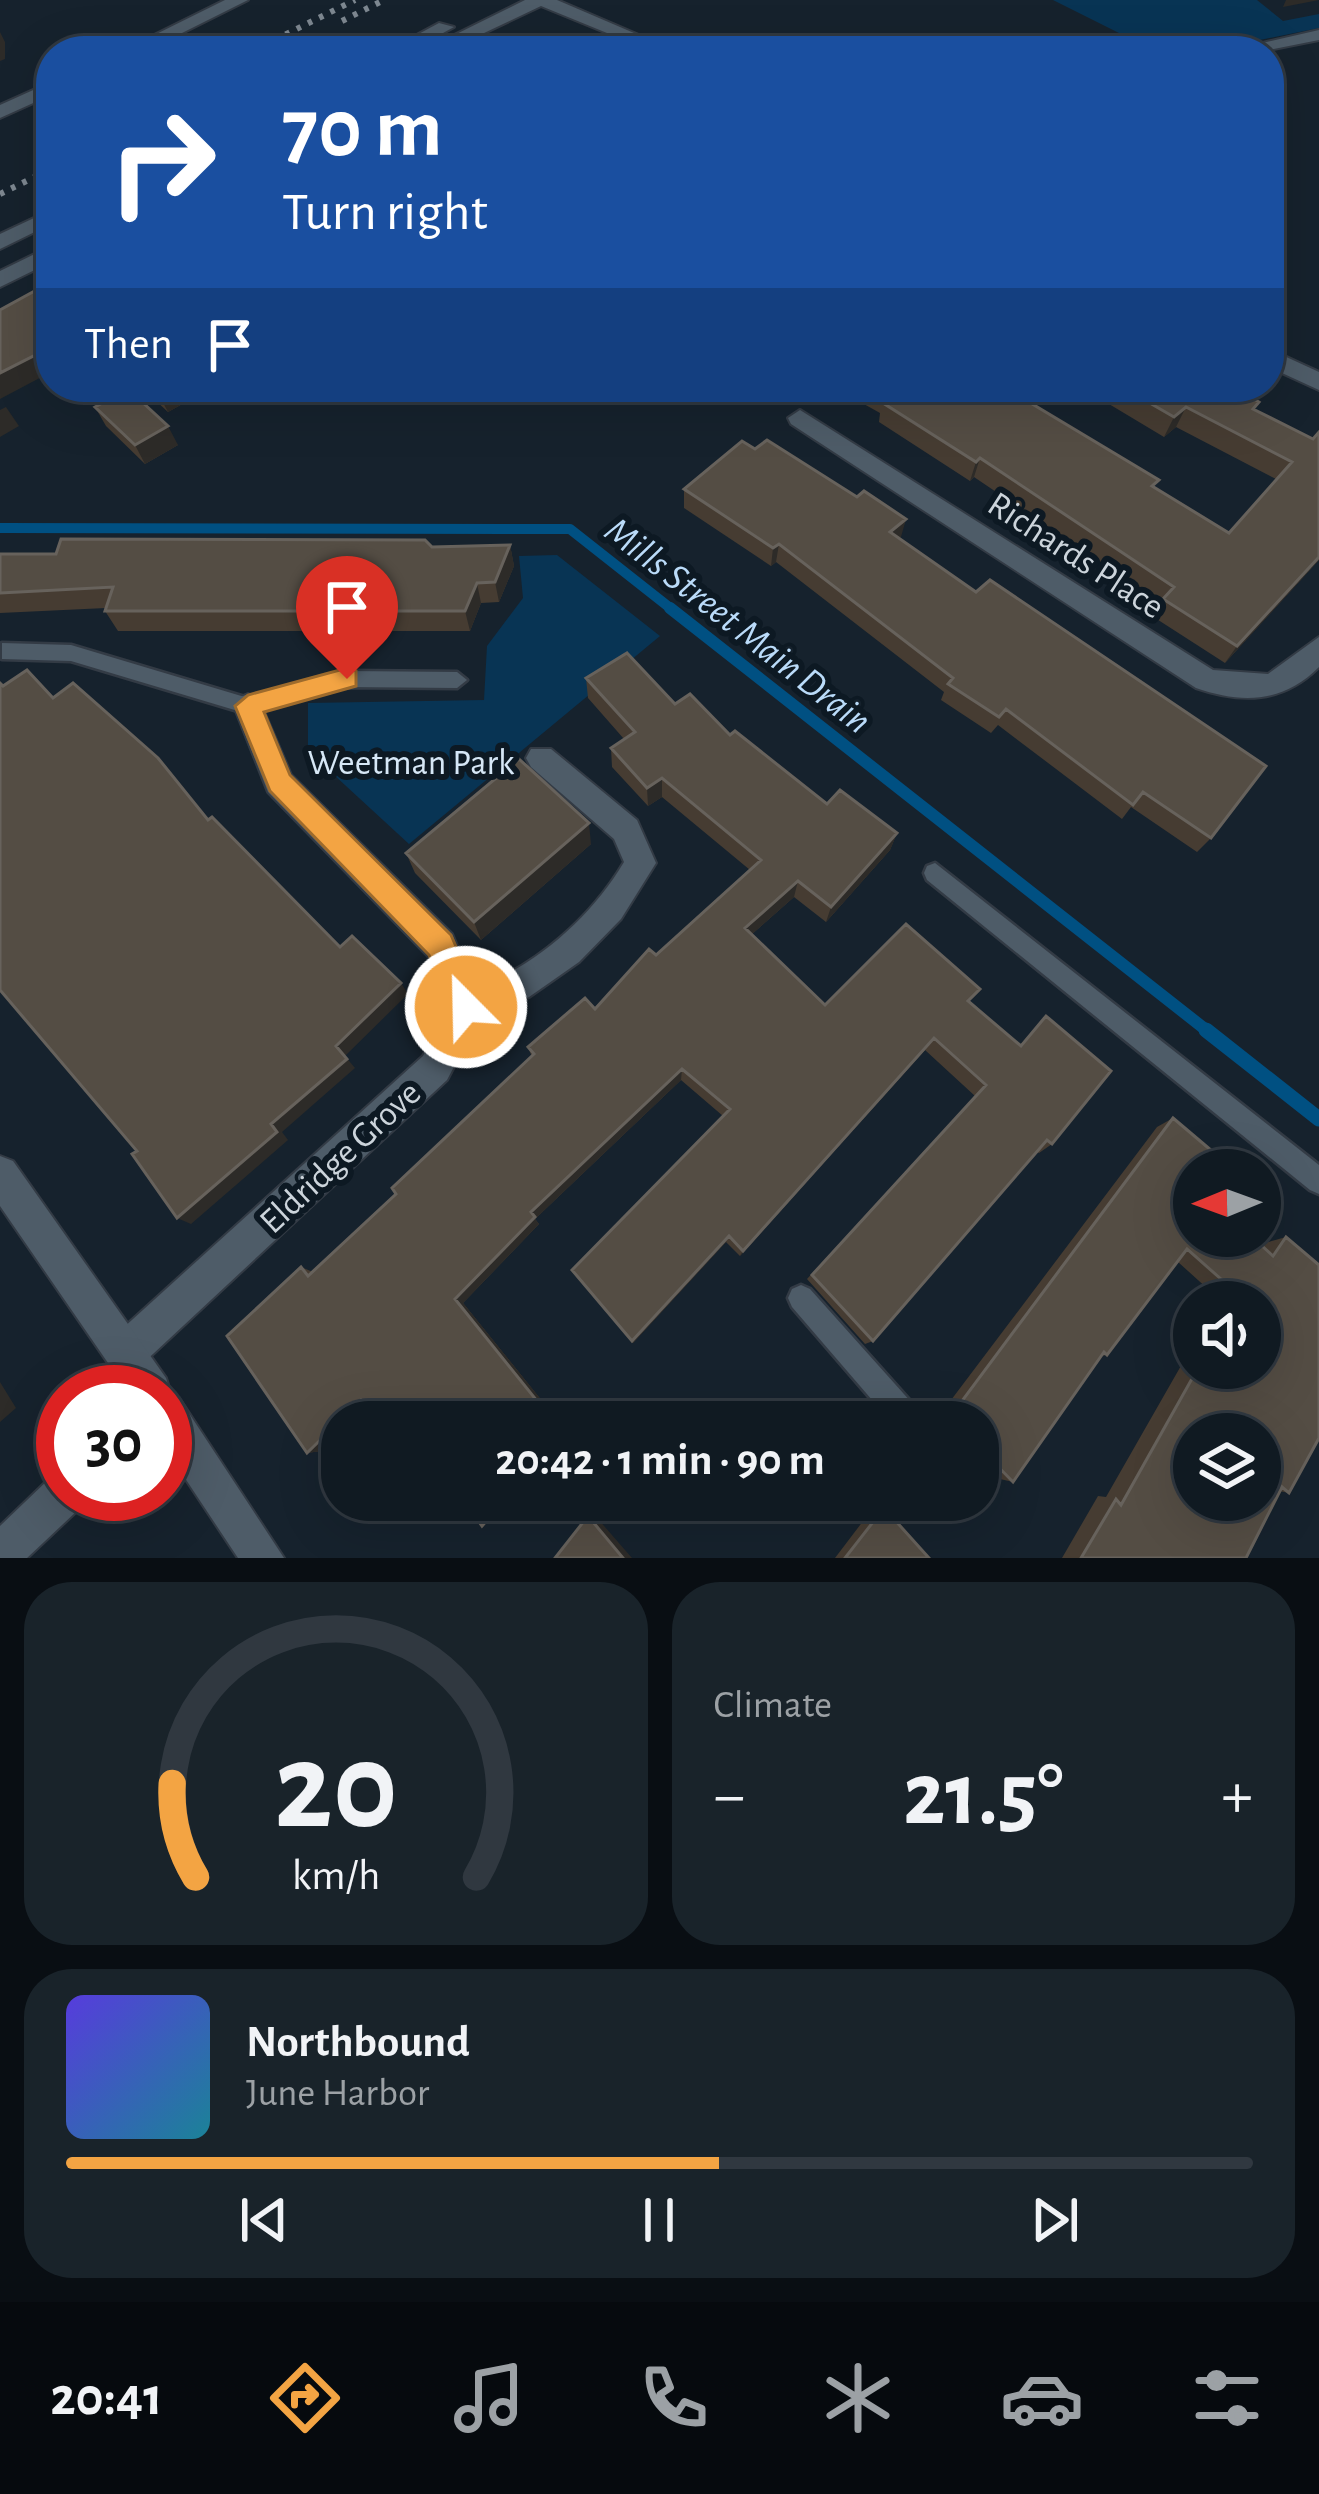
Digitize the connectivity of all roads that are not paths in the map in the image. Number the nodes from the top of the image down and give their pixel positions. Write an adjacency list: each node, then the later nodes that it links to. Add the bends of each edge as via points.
1 (239, 0): 7 (street)
2 (502, 0): 8 (street)
3 (541, 0): 5 (street); 9 (street)
4 (584, 0): 5 (street)
5 (629, 32): 10 (street)
6 (1319, 35): 11 (street)
7 (163, 36)
8 (427, 36)
9 (463, 36)
10 (637, 36)
11 (1284, 42)
12 (36, 95): 13 (street)
13 (0, 112)
14 (36, 224): 15 (street)
15 (0, 242)
16 (36, 261): 17 (street)
17 (0, 280)
18 (1284, 364): 19 (street)
19 (1319, 382)
20 (800, 418): 21 (street, Richards Place, via 1205,680 1255,692 1295,676)
21 (1319, 648)
22 (2, 651): 24 (lane, via 71,652)
23 (457, 680): 24 (lane, via 347,679)
24 (248, 706): 27 (street, via 279,783 440,945)
25 (541, 758): 27 (street, via 626,830 640,863 626,892 549,963)
26 (935, 873): 29 (lane)
27 (466, 1007): 31 (street, Eldridge Grove, via 435,1068)
28 (0, 1174): 31 (street)
29 (1319, 1180)
30 (801, 1298): 33 (lane)
31 (125, 1353): 32 (street)
32 (133, 1365)
33 (892, 1401)
34 (192, 1452): 37 (street)
35 (36, 1521): 36 (street)
36 (0, 1555)
37 (263, 1558)

